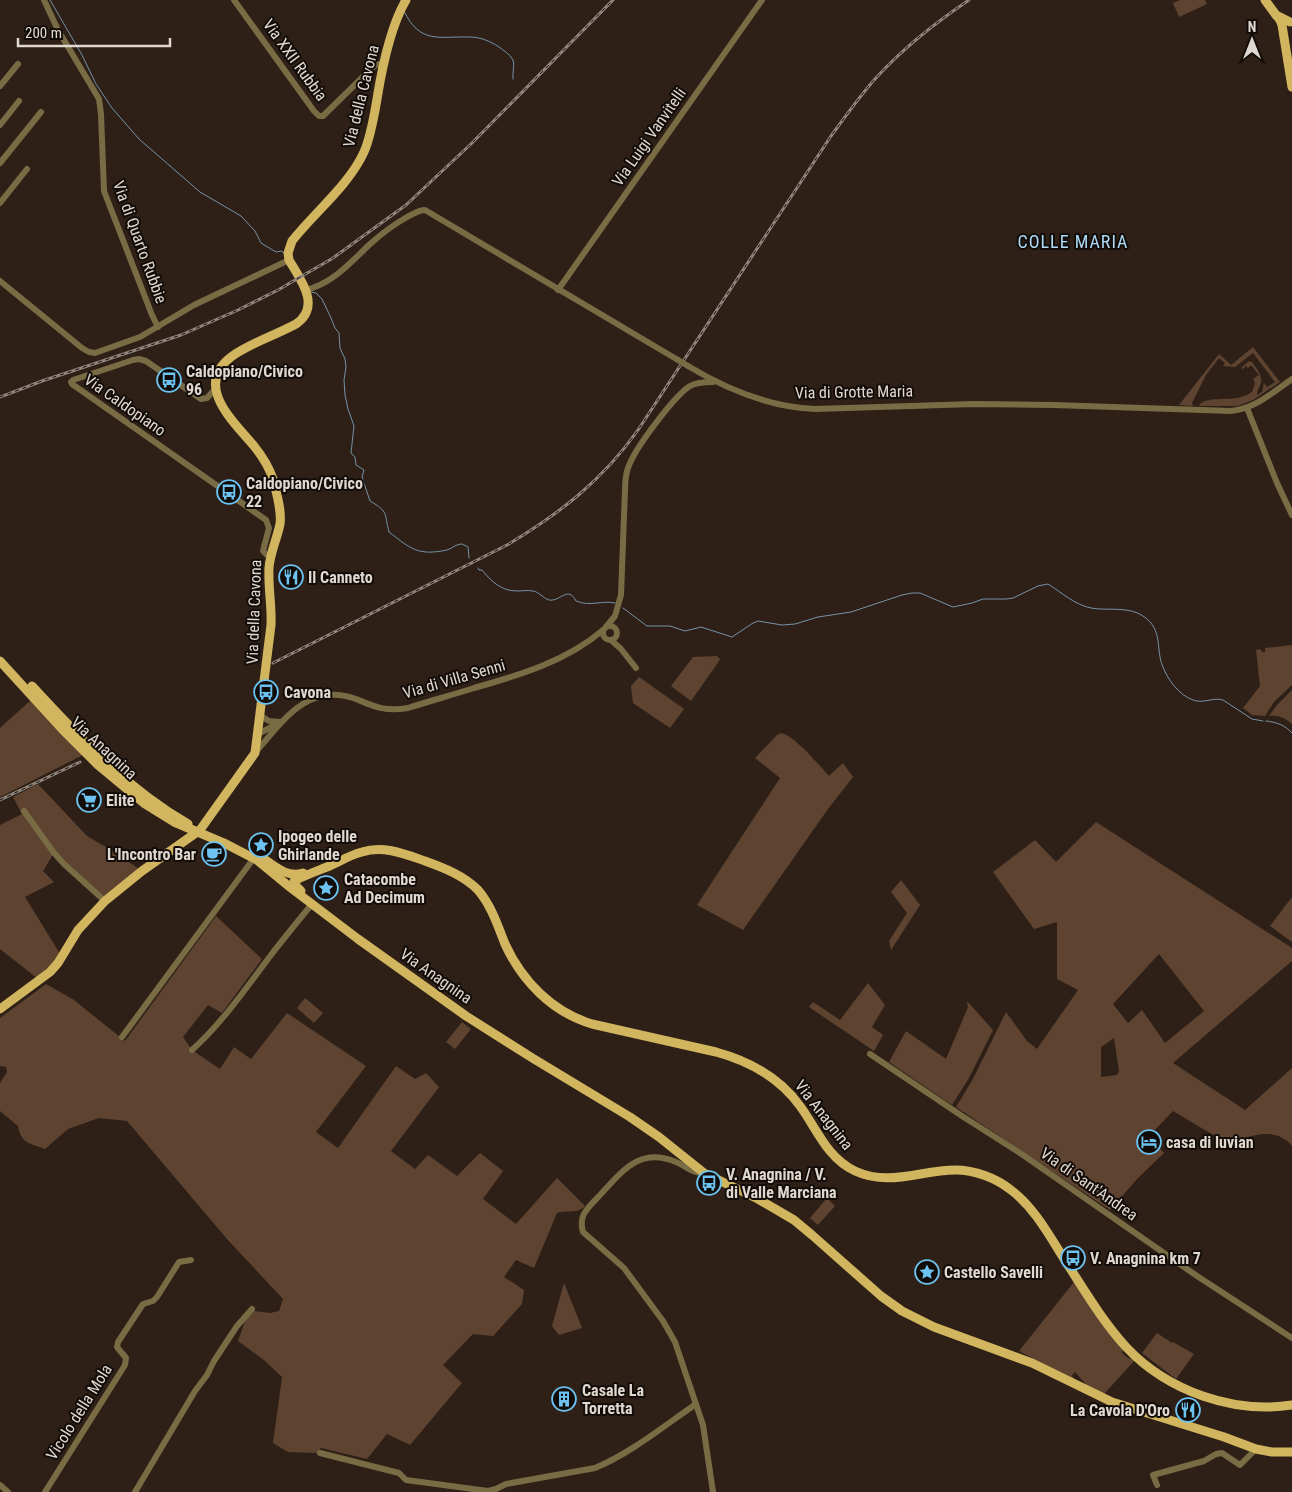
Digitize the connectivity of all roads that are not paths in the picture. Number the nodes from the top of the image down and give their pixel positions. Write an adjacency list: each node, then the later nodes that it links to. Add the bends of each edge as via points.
1 (44, 0): 23 (street, Via di Quarto Rubbie, via 99,99 104,191)
2 (234, 0): 10 (street, Via XXII Rubbia, via 319,116 323,116 374,66)
3 (762, 0): 22 (street, Via Luigi Vanvitelli)
4 (1265, 0): 7 (main road)
5 (1271, 0): 8 (main road)
6 (404, 5): 10 (main road, Via della Cavona)
7 (1276, 15): 8 (main road); 12 (main road, via 1282,26)
8 (1291, 23)
9 (18, 64): 11 (street)
10 (383, 65): 19 (main road, Via della Cavona, via 364,151 350,175 292,241)
11 (0, 86)
12 (1292, 87)
13 (19, 101): 15 (street)
14 (41, 112): 16 (street)
15 (0, 125)
16 (0, 163)
17 (27, 169): 18 (street)
18 (0, 203)
19 (289, 260): 21 (main road); 23 (street, via 198,303)
20 (0, 281): 23 (street, via 91,353 136,339)
21 (306, 290): 22 (street, Via di Grotte Maria, via 339,274 388,229 423,210); 26 (main road, via 308,306 301,320 230,358 218,373)
22 (558, 290): 25 (street, Via di Grotte Maria, bridge)
23 (158, 327)
24 (1292, 379): 27 (street, Via di Grotte Maria)
25 (718, 383): 27 (street, Via di Grotte Maria, via 775,404 804,409 974,404 1217,411); 30 (street, Via di Villa Senni, via 696,384 682,392 630,463 625,490 622,593)
26 (216, 388): 29 (main road, Via della Cavona, via 229,417 258,450 273,479 280,518); 29 (street, Via Caldopiano, via 207,398 201,399 139,359 71,382 266,520 269,528 264,551)
27 (1247, 408): 28 (street)
28 (1292, 515)
29 (270, 558): 38 (main road, Via della Cavona, via 271,625)
30 (615, 616): 31 (street, Via di Villa Senni); 32 (street, Via di Villa Senni)
31 (605, 628): 32 (street); 33 (street, via 603,636); 34 (street, Via di Villa Senni)
32 (615, 628): 33 (street, Via di Villa Senni, via 617,632)
33 (611, 639): 34 (street, Via di Villa Senni); 37 (street)
34 (588, 642): 39 (street, Via di Villa Senni, via 522,673 414,706 385,710 345,696 326,695 303,704)
35 (0, 654): 43 (main road, Via Anagnina)
36 (0, 661): 43 (main road, Via Anagnina, via 98,765)
37 (636, 668)
38 (261, 716): 39 (street, via 269,721); 40 (main road, Via della Cavona)
39 (283, 722): 40 (street); 41 (street, Via di Villa Senni)
40 (260, 733): 41 (street); 42 (main road, Via della Cavona)
41 (267, 740): 42 (street, Via di Villa Senni)
42 (255, 754): 45 (main road, Via della Cavona)
43 (122, 781): 45 (main road, Via Anagnina, via 139,800 163,816)
44 (24, 812): 48 (street, via 64,864)
45 (198, 831): 46 (main road, Via Anagnina); 47 (main road, Via Anagnina, via 247,849 289,875); 48 (main road, Via della Cavona)
46 (254, 858): 49 (main road, Via Anagnina); 52 (street)
47 (321, 869): 50 (main road, Via Anagnina, via 295,880 294,884); 60 (main road, Via Anagnina, via 362,852 382,850 418,858 460,876 485,901 520,970 536,990 561,1010 592,1024 716,1052 750,1064 784,1088 801,1107 828,1150 843,1164 860,1173 896,1178 958,1170 978,1173 998,1182 1025,1203 1109,1326 1149,1367 1179,1385 1218,1401 1250,1406)
48 (106, 901): 51 (main road, Via della Cavona, via 82,926 50,972)
49 (312, 904): 50 (main road, Via Anagnina); 53 (street, via 225,1015)
50 (328, 916): 55 (main road, Via Anagnina, via 466,1016 634,1120)
51 (0, 1009)
52 (122, 1037)
53 (192, 1050)
54 (870, 1054): 58 (street, Via di Sant'Andrea)
55 (704, 1173): 59 (street, via 661,1158 638,1160 588,1208 581,1226 583,1232 624,1268 663,1321 675,1342); 61 (main road, Via Anagnina, via 790,1217 879,1295 918,1320 1028,1361 1109,1400)
56 (191, 1260): 67 (street, Vicolo della Mola, via 179,1262 157,1297 142,1304 118,1342 117,1347 126,1358 125,1365)
57 (252, 1309): 68 (street, via 214,1361)
58 (1292, 1338)
59 (696, 1404): 63 (street, via 605,1464 506,1484 496,1489 406,1480 399,1473); 69 (street)
60 (1292, 1405)
61 (1256, 1449): 62 (main road, Via Anagnina); 65 (street, via 1240,1465 1222,1453 1153,1475)
62 (1292, 1452)
63 (320, 1453)
64 (0, 1485): 66 (street)
65 (1157, 1485)
66 (8, 1492)
67 (45, 1492)
68 (135, 1492)
69 (713, 1492)

